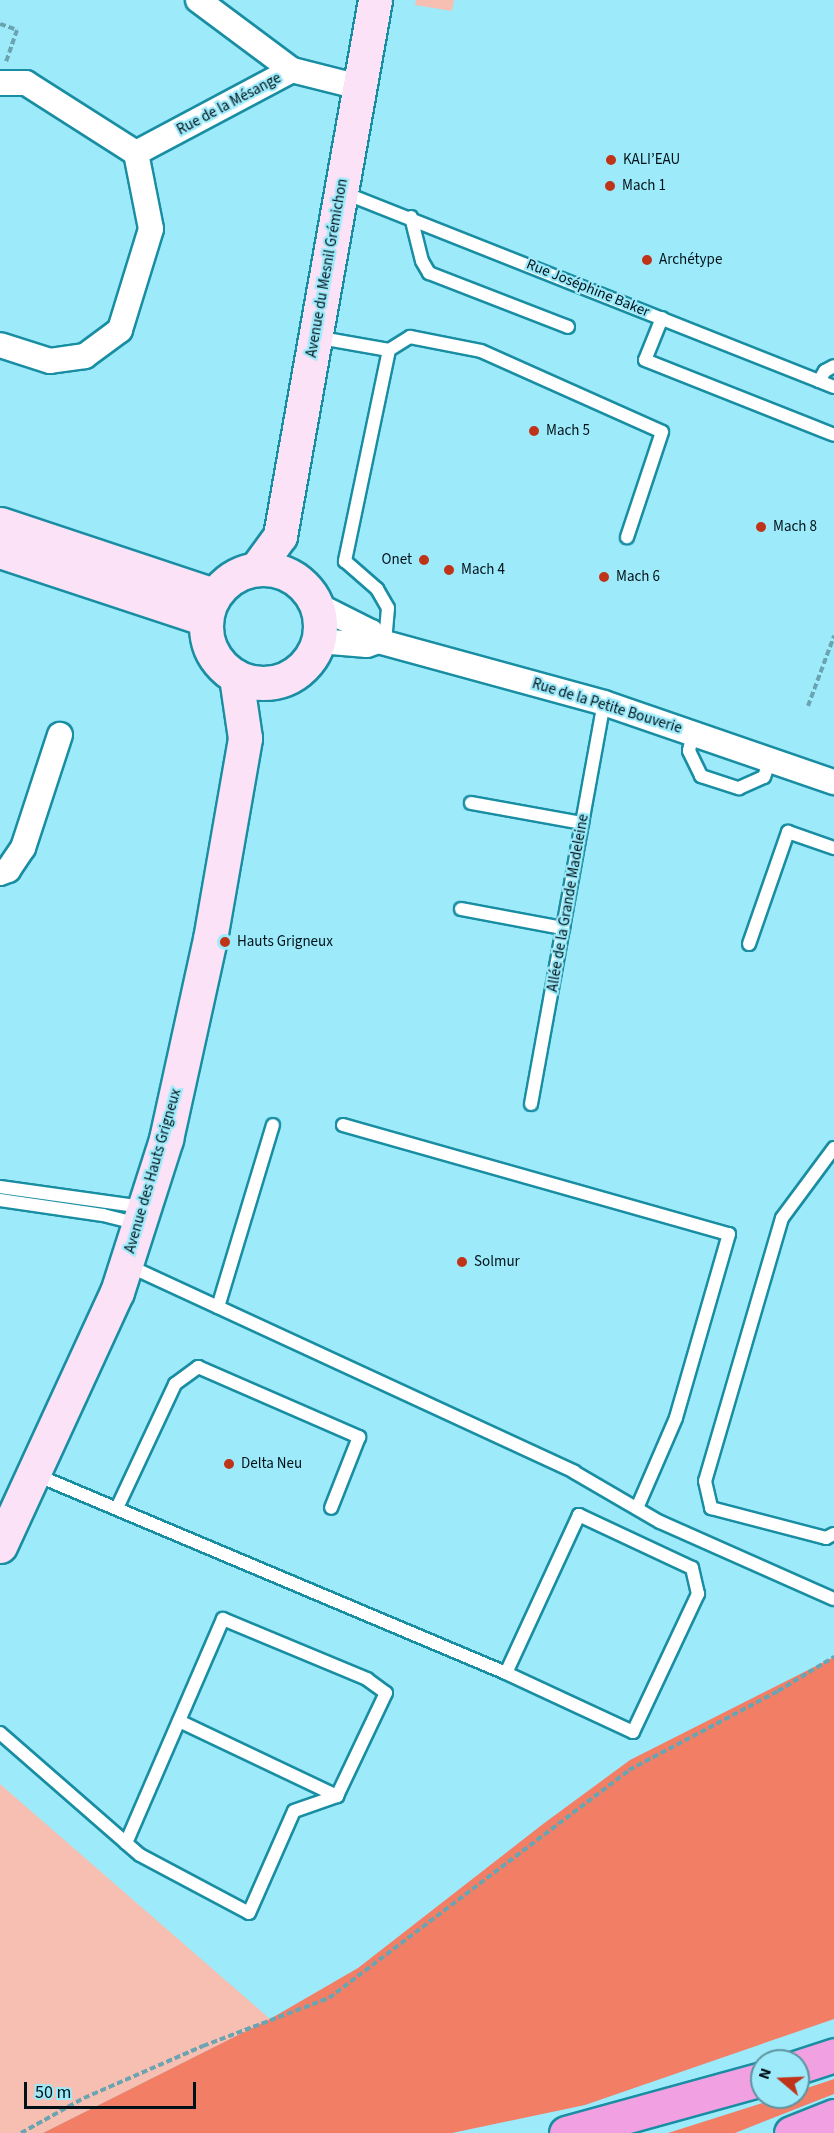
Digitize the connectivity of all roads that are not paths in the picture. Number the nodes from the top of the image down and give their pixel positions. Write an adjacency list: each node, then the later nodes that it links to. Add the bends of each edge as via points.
1 (198, 0): 3 (street)
2 (375, 0): 5 (street, Avenue du Mesnil Grémichon)
3 (292, 70): 5 (street, Rue de la Mésange); 6 (street, Rue de la Mésange)
4 (2, 77): 6 (street, via 26,83)
5 (359, 87): 7 (street, Avenue du Mesnil Grémichon)
6 (136, 153): 12 (street, via 151,229 120,330 85,356 50,361)
7 (341, 191): 8 (lane, Rue Joséphine Baker); 11 (street, Avenue du Mesnil Grémichon)
8 (411, 217): 9 (lane, Rue Joséphine Baker); 10 (lane, via 429,273)
9 (662, 318): 15 (lane, Rue Joséphine Baker); 17 (lane, via 645,360)
10 (568, 327)
11 (315, 337): 13 (lane); 19 (street, Avenue du Mesnil Grémichon)
12 (0, 345)
13 (388, 350): 20 (lane, via 410,337 480,351 662,432); 27 (lane, via 345,561 377,589 388,608)
14 (834, 366): 15 (lane)
15 (819, 381): 16 (lane, Rue Joséphine Baker)
16 (834, 387)
17 (834, 435)
18 (0, 524): 25 (street)
19 (280, 536): 22 (street, Avenue du Mesnil Grémichon); 23 (street, Avenue du Mesnil Grémichon)
20 (627, 537)
21 (0, 551): 25 (street)
22 (256, 568): 23 (street, via 276,569); 25 (street, via 237,574)
23 (294, 577): 24 (street, via 307,588)
24 (317, 605): 26 (street, via 321,621); 27 (street, Rue de la Petite Bouverie, via 371,632)
25 (209, 607): 28 (street, via 207,639 220,665)
26 (319, 641): 27 (street, Rue de la Petite Bouverie, via 367,645); 29 (street, via 311,658)
27 (381, 642): 30 (street, Rue de la Petite Bouverie)
28 (236, 677): 29 (street, via 265,684); 33 (street, Avenue des Hauts Grigneux)
29 (285, 680): 33 (street, Avenue des Hauts Grigneux, via 266,701)
30 (604, 703): 31 (street, Rue de la Petite Bouverie); 37 (lane, Allée de la Grande Madeleine)
31 (693, 733): 34 (street, Rue de la Petite Bouverie); 34 (lane, via 689,751 701,776 739,788 764,777)
32 (60, 735): 39 (street, via 23,848 8,870)
33 (245, 738): 49 (street, Avenue des Hauts Grigneux, via 194,1015 166,1139)
34 (770, 760): 35 (street, Rue de la Petite Bouverie)
35 (834, 782)
36 (471, 803): 37 (lane)
37 (582, 823): 41 (lane, Allée de la Grande Madeleine)
38 (834, 848): 42 (lane, via 788,832)
39 (0, 873)
40 (461, 909): 41 (lane)
41 (563, 928): 43 (lane, Allée de la Grande Madeleine)
42 (749, 944)
43 (531, 1104)
44 (273, 1125): 51 (lane)
45 (344, 1125): 54 (lane, via 729,1234 676,1418)
46 (834, 1148): 56 (lane, via 782,1218 705,1481 711,1508 826,1538)
47 (0, 1187): 49 (lane)
48 (0, 1200): 49 (lane, via 103,1215)
49 (142, 1216): 50 (street, Avenue des Hauts Grigneux)
50 (126, 1265): 51 (lane); 52 (street, Avenue des Hauts Grigneux)
51 (218, 1307): 54 (lane, via 574,1472)
52 (34, 1474): 55 (lane); 57 (street, Avenue des Hauts Grigneux)
53 (331, 1508): 55 (lane, via 359,1437 198,1367 175,1384)
54 (636, 1508): 58 (lane)
55 (117, 1509): 59 (lane)
56 (834, 1534)
57 (0, 1546)
58 (834, 1599)
59 (506, 1673): 59 (lane, via 633,1732 698,1594 692,1568 579,1515)
60 (179, 1721): 62 (lane); 62 (lane, via 223,1619 367,1679 386,1693); 63 (lane)
61 (0, 1733): 63 (lane)
62 (337, 1797): 63 (lane, via 294,1811 249,1913 140,1855)
63 (126, 1843)
64 (834, 2055): 65 (highway)
65 (810, 2063)
66 (750, 2082): 68 (highway)
67 (834, 2116): 69 (highway)
68 (566, 2133)
69 (791, 2133)

